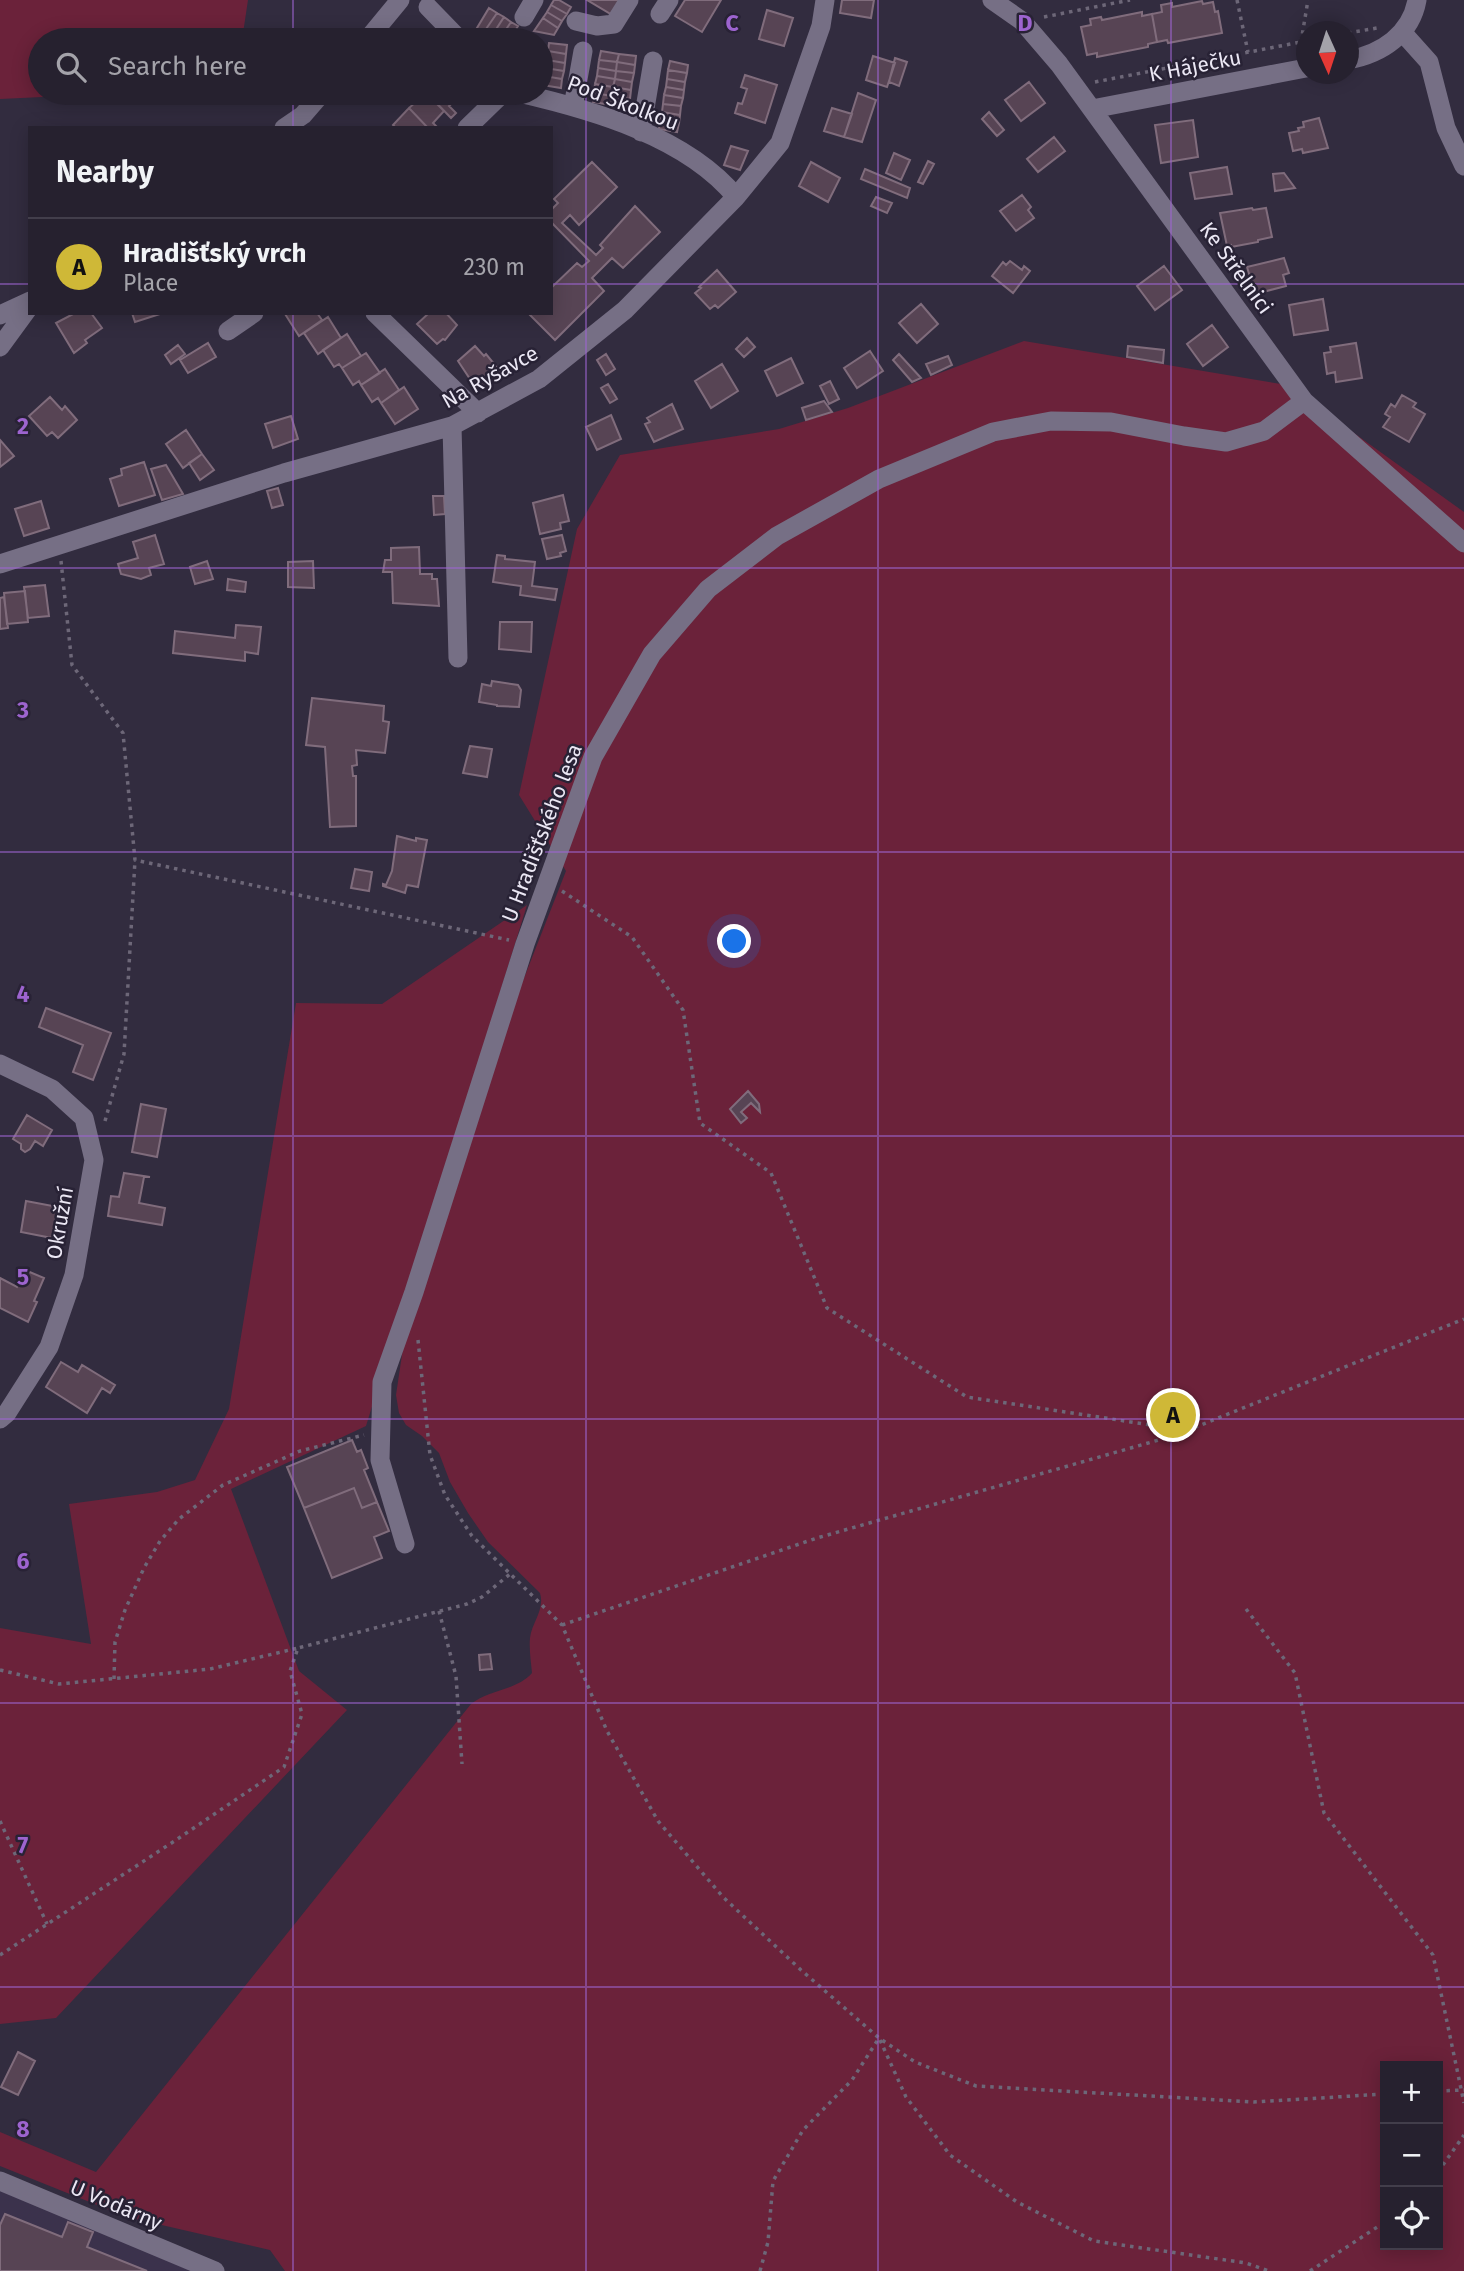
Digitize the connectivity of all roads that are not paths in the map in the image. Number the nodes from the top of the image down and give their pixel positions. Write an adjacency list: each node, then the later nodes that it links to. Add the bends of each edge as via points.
1 (400, 0): 8 (street)
2 (629, 0): 7 (street, via 614,24)
3 (825, 0): 24 (street, Na Ryšavce, via 821,26 780,144)
4 (992, 0): 19 (street, Ke Střelnici, via 1022,20)
5 (1418, 0): 10 (street)
6 (428, 7): 9 (street)
7 (576, 21)
8 (377, 28)
9 (448, 28)
10 (1403, 33): 12 (street); 23 (street, via 1429,62 1446,128)
11 (583, 51): 18 (street)
12 (1359, 59)
13 (653, 61): 22 (street)
14 (1296, 70): 19 (street, K Háječku)
15 (553, 102): 18 (street, Pod Školkou)
16 (312, 105): 20 (street)
17 (491, 105): 21 (street)
18 (573, 107): 22 (street, Pod Školkou)
19 (1092, 109): 32 (street, Ke Střelnici)
20 (287, 126)
21 (469, 126)
22 (641, 132): 24 (street, Pod Školkou, via 682,149 720,178)
23 (1464, 166)
24 (736, 197): 33 (street, Na Ryšavce, via 625,310 539,379)
25 (28, 302): 27 (street)
26 (28, 309): 31 (street)
27 (0, 315)
28 (251, 315): 30 (street)
29 (377, 315): 33 (street)
30 (228, 331)
31 (0, 347)
32 (1304, 401): 35 (street, Ke Střelnici); 40 (street, U Hradišťského lesa, via 1264,431 1226,442 1111,422 1051,421 993,432 878,479 777,536 708,589 652,654 593,757 525,944 382,1382 380,1460)
33 (478, 413): 34 (street, Na Ryšavce)
34 (452, 426): 36 (street, Na Ryšavce, via 284,473); 37 (street)
35 (1464, 543)
36 (0, 564)
37 (458, 657)
38 (0, 1065): 39 (street, Okružní, via 52,1089 84,1118 94,1160 74,1275 49,1347)
39 (0, 1419)
40 (405, 1544)
41 (0, 2181): 42 (street, U Vodárny)
42 (215, 2271)

